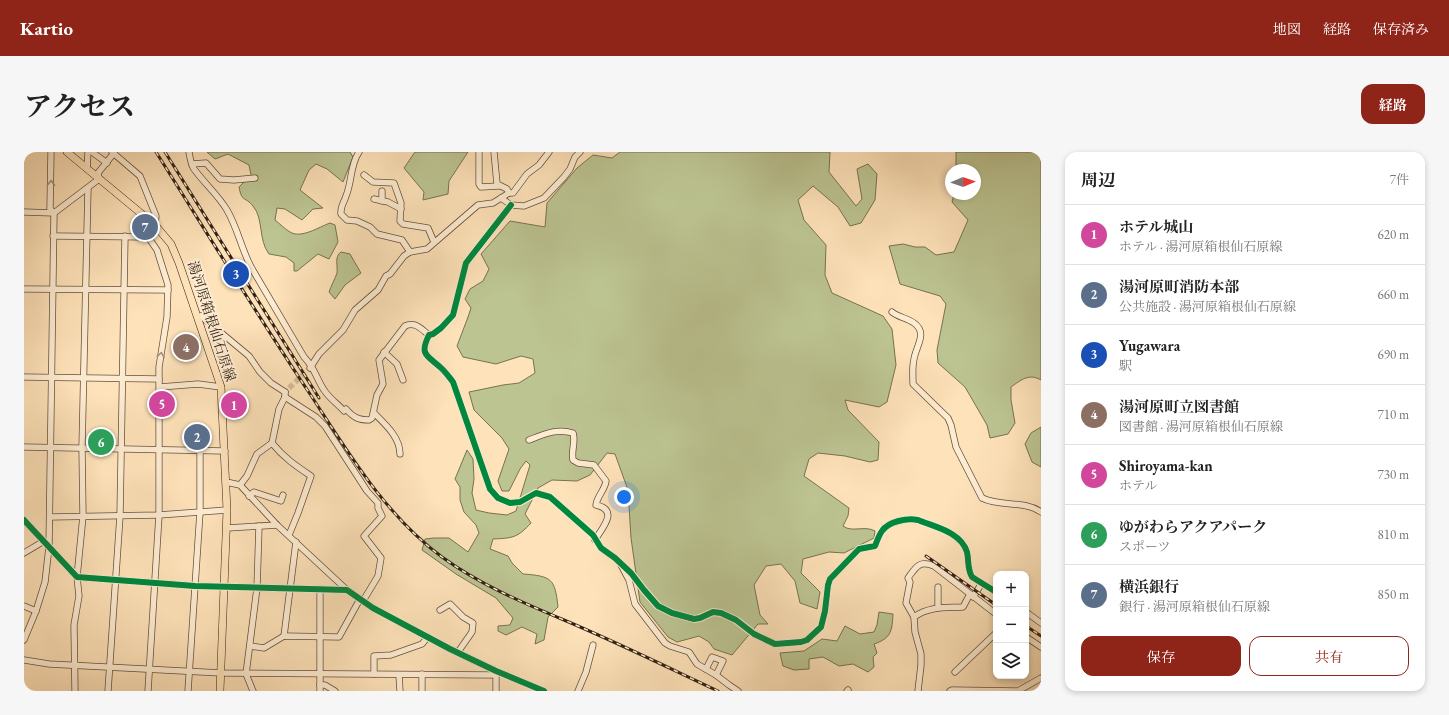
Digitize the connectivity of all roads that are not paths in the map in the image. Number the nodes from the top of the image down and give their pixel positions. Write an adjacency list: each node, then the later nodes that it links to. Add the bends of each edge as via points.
1 (51, 152): 28 (street, one-way to 1, via 50,209)
2 (68, 152): 14 (main road, 湯河原箱根仙石原線)
3 (88, 152): 14 (street)
4 (92, 152): 12 (street)
5 (188, 152): 13 (street)
6 (359, 152): 35 (street, via 354,161 341,214 347,220 370,227 377,234 397,237)
7 (493, 152): 18 (street)
8 (549, 152): 21 (street, via 539,165 526,174 513,192)
9 (580, 152): 25 (street, via 564,177 544,198 528,205)
10 (113, 153): 12 (street); 29 (street, via 140,176 156,216)
11 (480, 153): 18 (street, via 479,184 481,187)
12 (107, 163): 17 (street, via 98,173)
13 (192, 164): 16 (street, via 206,163 220,179); 45 (street, via 227,210 235,224 245,257)
14 (87, 169): 17 (main road, 湯河原箱根仙石原線)
15 (364, 175): 26 (street, via 373,182 394,183)
16 (255, 178)
17 (99, 179): 19 (street); 29 (main road, 湯河原箱根仙石原線)
18 (499, 186): 21 (street, via 507,189)
19 (88, 188): 28 (street); 31 (street)
20 (382, 191): 24 (street)
21 (509, 193): 22 (street)
22 (501, 198): 25 (street); 34 (street, via 478,205)
23 (374, 199): 24 (street)
24 (382, 201): 26 (street)
25 (511, 205): 43 (street, via 466,263 453,315 441,328)
26 (401, 209): 34 (street, via 400,221 403,224 428,228)
27 (24, 212): 28 (street)
28 (54, 213): 30 (street)
29 (155, 225): 33 (street); 53 (main road, 湯河原箱根仙石原線, via 176,254)
30 (53, 236): 31 (street); 37 (street)
31 (87, 236): 32 (street); 38 (street)
32 (124, 236): 33 (street); 39 (street)
33 (148, 236): 40 (street, via 157,250)
34 (434, 242): 35 (street, via 427,249)
35 (410, 252): 45 (street, via 397,262 378,290 355,310 344,330 319,354)
36 (24, 289): 37 (street)
37 (52, 289): 38 (street); 47 (street)
38 (86, 290): 39 (street); 48 (street)
39 (123, 290): 40 (street); 49 (street)
40 (168, 290): 50 (street, one-way to 40)
41 (892, 312): 74 (street, via 913,322 921,332 922,337 914,359 913,384 948,418 956,447 982,498 1021,505)
42 (201, 316): 54 (street, via 249,356 271,383)
43 (429, 335): 44 (street, via 415,324 408,324); 84 (street, via 425,348 427,356 440,366 453,382 494,495 503,501 516,503 536,493 547,496 593,535)
44 (384, 352): 51 (street, via 397,364); 57 (street, via 379,360 383,384 377,395)
45 (311, 367): 56 (street, via 328,396 344,411)
46 (24, 377): 47 (street)
47 (51, 377): 48 (street); 61 (street)
48 (84, 378): 49 (street); 62 (street)
49 (122, 378): 50 (street); 63 (street)
50 (159, 378): 52 (street)
51 (403, 380)
52 (160, 387): 53 (street, via 198,384); 64 (street)
53 (221, 387): 66 (main road, 湯河原箱根仙石原線)
54 (286, 392): 59 (street); 103 (street, via 325,426 367,491 378,503 382,516 364,536 381,558 378,576)
55 (342, 404): 56 (street)
56 (346, 409): 57 (street, via 359,420 369,420)
57 (374, 413): 67 (street, via 387,426 400,447)
58 (529, 440): 84 (street, via 551,431 573,433 573,460 594,465 606,481 596,505 607,510 608,518)
59 (272, 443): 69 (street, via 257,454); 83 (street, via 288,460 311,476)
60 (24, 447): 61 (street)
61 (50, 448): 62 (street); 76 (street)
62 (82, 448): 63 (street); 77 (street)
63 (121, 449): 64 (street); 78 (street)
64 (160, 450): 65 (street); 75 (street)
65 (200, 450): 66 (street); 73 (street)
66 (225, 451): 68 (main road, 湯河原箱根仙石原線)
67 (400, 454)
68 (226, 482): 69 (street); 72 (main road, 湯河原箱根仙石原線)
69 (240, 485): 71 (street)
70 (283, 495): 71 (street, via 281,501 254,492)
71 (249, 496): 80 (street)
72 (227, 510): 73 (street); 82 (main road, 湯河原箱根仙石原線)
73 (200, 512): 75 (street); 94 (street)
74 (1041, 512)
75 (159, 515): 78 (street); 92 (street)
76 (50, 516): 77 (street); 87 (street)
77 (82, 516): 78 (street); 90 (street)
78 (120, 516): 91 (street)
79 (24, 520): 85 (street)
80 (277, 525): 81 (street); 83 (street)
81 (259, 526): 82 (street); 97 (street)
82 (226, 528): 95 (main road, 湯河原箱根仙石原線)
83 (289, 535): 86 (street)
84 (595, 540): 89 (street, via 601,548)
85 (44, 541): 87 (street); 88 (street)
86 (296, 542): 98 (street); 100 (street)
87 (49, 547): 90 (street); 107 (street, via 45,582)
88 (24, 553)
89 (620, 562): 93 (street, via 658,606 694,619 713,612 721,613 768,642 780,644 807,640 821,627 826,611 830,578 860,549 875,546 882,531 897,522 918,520 955,535 963,542 969,557 970,574); 126 (street, via 635,604 665,643 689,652 697,664)
90 (77, 577): 91 (street); 123 (street, via 79,596 74,625)
91 (115, 580): 92 (street); 124 (street)
92 (154, 583): 94 (street); 125 (street)
93 (982, 583): 101 (street); 102 (street)
94 (195, 586): 95 (street); 127 (street)
95 (224, 587): 97 (street); 129 (main road, 湯河原箱根仙石原線)
96 (938, 587): 105 (street)
97 (257, 588): 98 (street); 119 (street)
98 (291, 588): 99 (street); 112 (street)
99 (320, 589): 100 (street); 114 (street)
100 (347, 590): 103 (street)
101 (993, 590)
102 (971, 595): 105 (street, via 963,607); 108 (street); 110 (street, via 934,566 924,563 918,565 908,578 910,582 906,603)
103 (361, 600): 114 (street, via 339,637); 115 (street)
104 (24, 606): 107 (street)
105 (938, 608): 110 (street, via 921,612)
106 (440, 610): 121 (street, via 450,604 473,623 472,632)
107 (36, 611): 117 (street)
108 (993, 612)
109 (1029, 614): 111 (street)
110 (914, 617): 152 (street, via 921,654)
111 (1041, 623)
112 (284, 636): 114 (street); 119 (street, via 264,648)
113 (993, 636): 128 (street)
114 (320, 637): 132 (street)
115 (428, 637): 121 (street); 133 (street, via 422,644 391,655 374,656)
116 (1029, 639): 120 (street)
117 (24, 640)
118 (593, 645): 150 (street)
119 (250, 646): 131 (street)
120 (1041, 647)
121 (458, 652): 130 (street)
122 (24, 660): 123 (street)
123 (75, 665): 124 (street); 140 (street)
124 (109, 667): 125 (street); 141 (street)
125 (150, 669): 127 (street); 142 (street)
126 (706, 669): 136 (street); 136 (street, via 712,657 723,661)
127 (189, 672): 129 (street); 143 (street)
128 (955, 672)
129 (221, 673): 131 (street); 144 (main road, 湯河原箱根仙石原線)
130 (496, 673): 134 (street); 148 (street); 149 (street)
131 (246, 674): 132 (street); 145 (street)
132 (320, 674): 133 (street); 138 (street)
133 (374, 674): 135 (street)
134 (422, 674): 135 (street); 147 (street)
135 (399, 675): 139 (street)
136 (716, 675): 151 (street)
137 (1041, 678): 154 (street)
138 (320, 688): 146 (street, via 325,685)
139 (399, 690)
140 (75, 691)
141 (108, 691)
142 (148, 691)
143 (188, 691)
144 (220, 691)
145 (253, 691)
146 (335, 691)
147 (422, 691)
148 (496, 691)
149 (544, 691)
150 (578, 691)
151 (738, 691)
152 (918, 691)
153 (950, 691): 154 (street)
154 (1018, 691)

